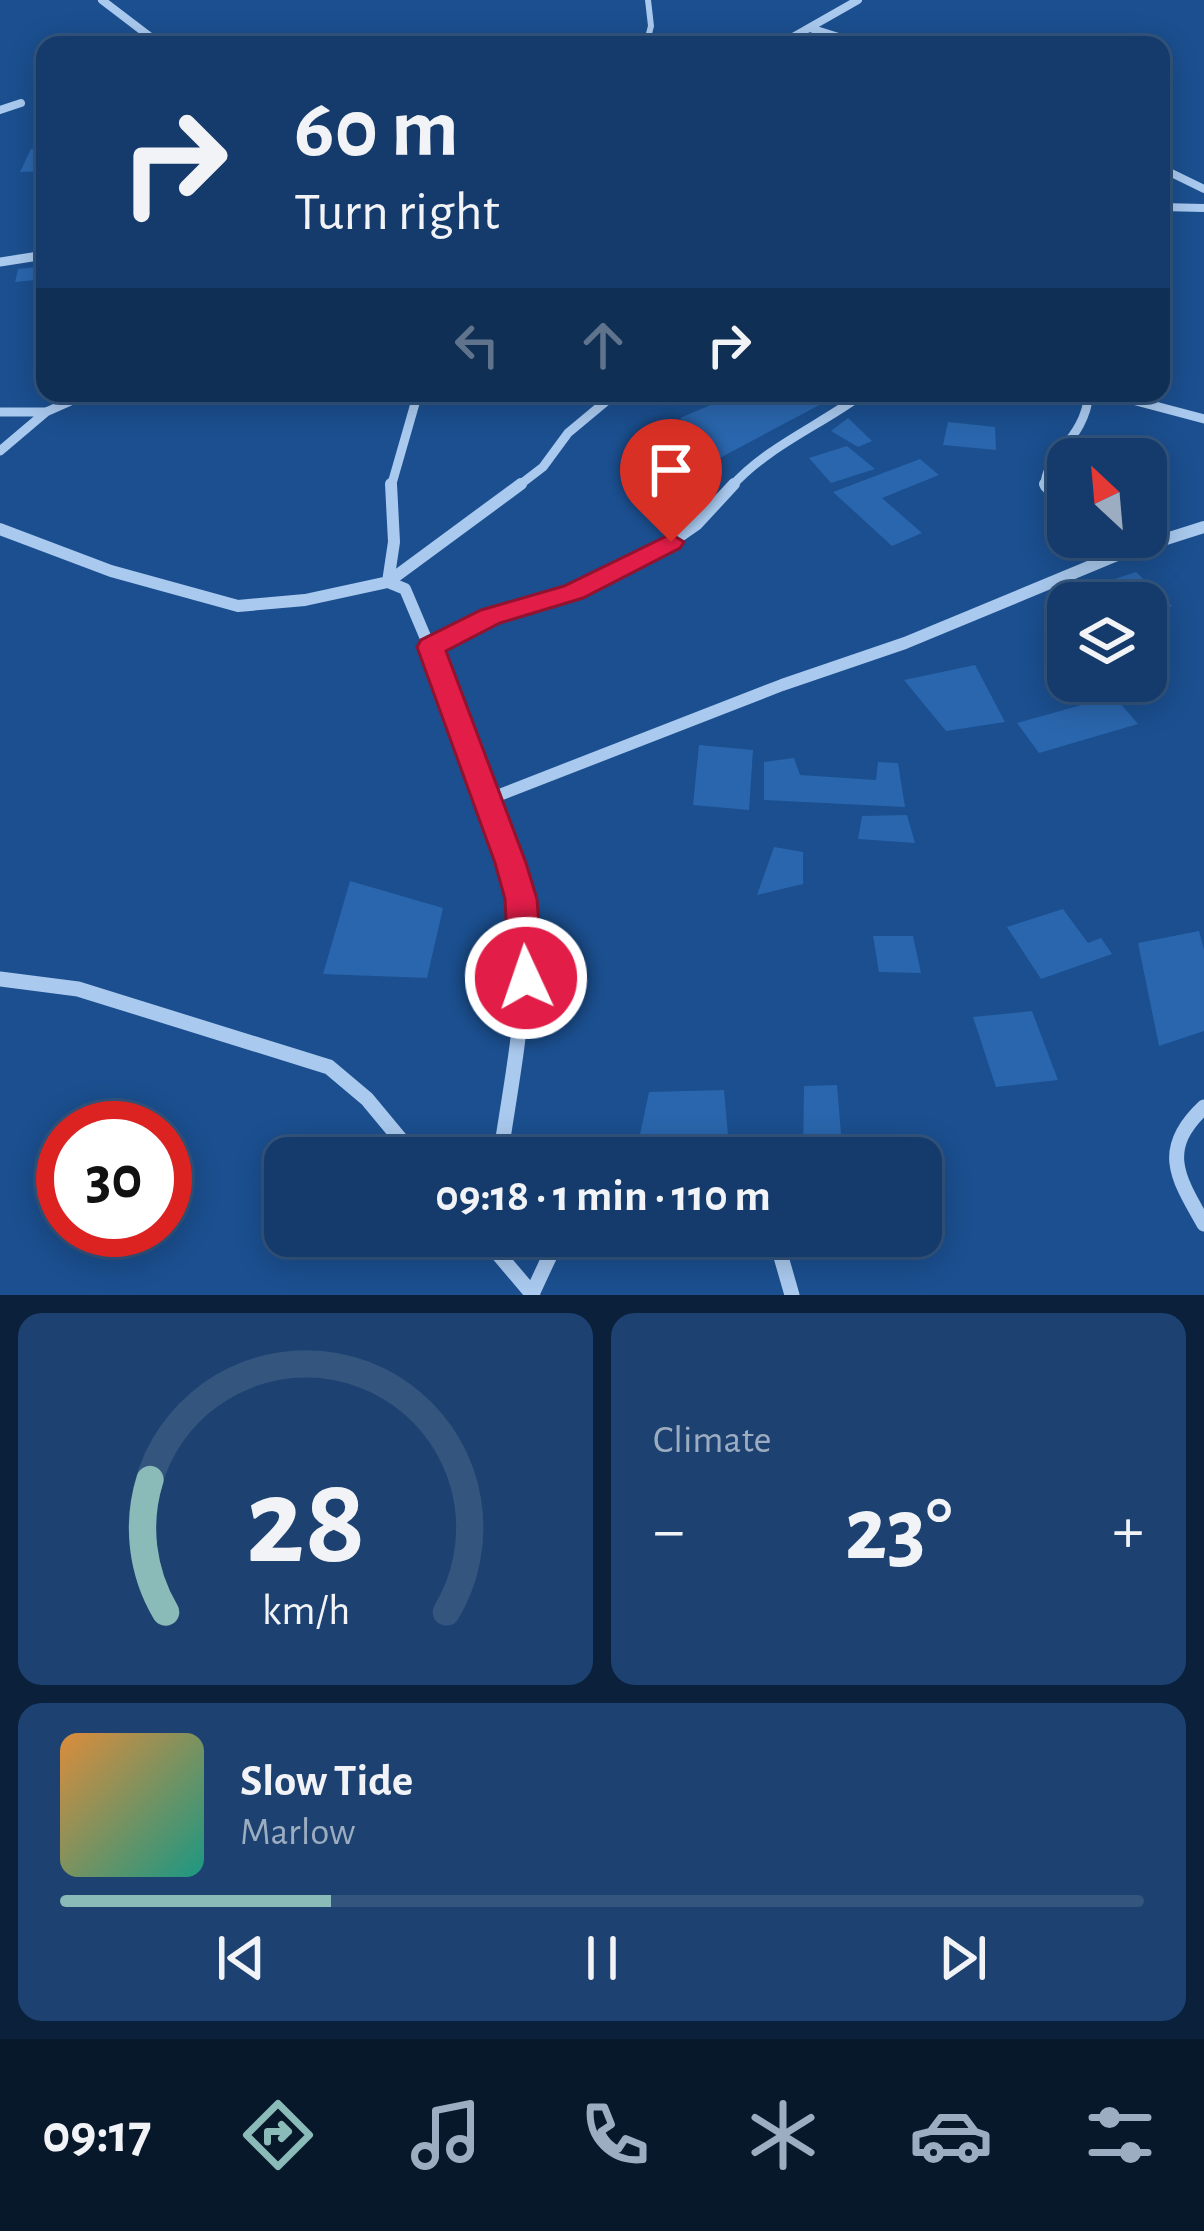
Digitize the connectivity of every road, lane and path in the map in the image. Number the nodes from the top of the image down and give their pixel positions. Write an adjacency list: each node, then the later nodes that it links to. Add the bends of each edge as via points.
1 (102, 0): 5 (street)
2 (648, 0): 6 (lane)
3 (858, 0): 4 (street)
4 (813, 29): 7 (street); 8 (street)
5 (149, 36)
6 (648, 36)
7 (798, 36)
8 (835, 36)
9 (22, 104): 10 (street)
10 (0, 110)
11 (1170, 173): 12 (street)
12 (1204, 191): 14 (street)
13 (1170, 207): 14 (street)
14 (1191, 208): 15 (street)
15 (1204, 208)
16 (36, 256): 17 (street)
17 (0, 262)
18 (69, 402): 25 (street)
19 (415, 402): 33 (street, via 391,483)
20 (605, 402): 33 (street, via 543,467)
21 (852, 402): 34 (street, via 759,456 671,542 573,592 490,616)
22 (1087, 402): 27 (street)
23 (1140, 402): 26 (street)
24 (0, 412): 25 (street)
25 (46, 412): 28 (street)
26 (1204, 419)
27 (1074, 438)
28 (0, 452)
29 (1204, 527): 31 (street)
30 (0, 530): 33 (street, via 238,605)
31 (1167, 539)
32 (1110, 558): 35 (street)
33 (388, 582): 34 (street, via 405,589)
34 (431, 647): 35 (street)
35 (489, 799): 39 (street, via 521,899 526,947)
36 (0, 979): 38 (street, via 78,989 328,1067)
37 (1204, 1107): 40 (street, via 1188,1120 1174,1155 1180,1184)
38 (399, 1137)
39 (504, 1137)
40 (1204, 1224)
41 (504, 1257): 44 (street)
42 (549, 1257): 44 (street)
43 (781, 1257): 45 (street)
44 (532, 1295)
45 (792, 1295)

